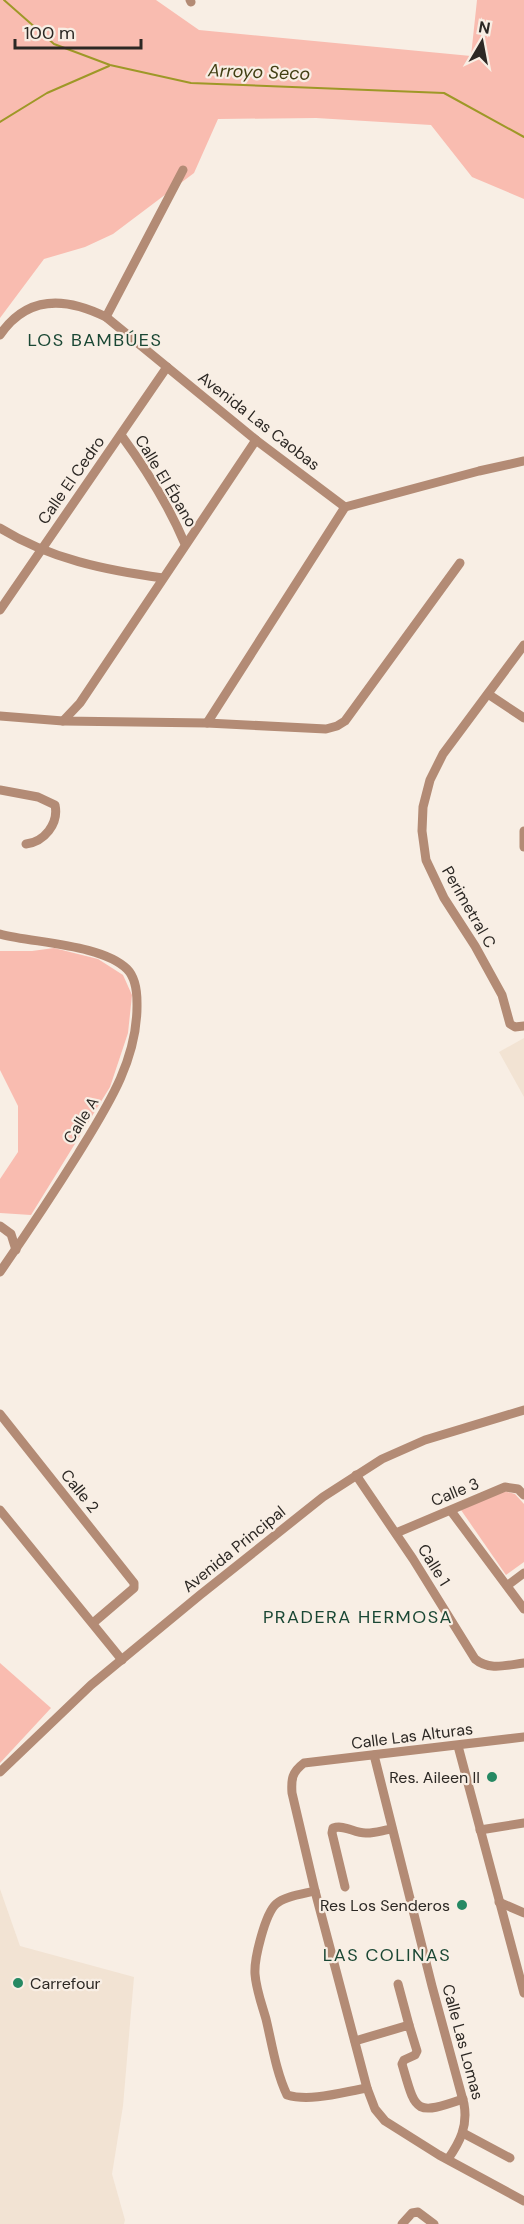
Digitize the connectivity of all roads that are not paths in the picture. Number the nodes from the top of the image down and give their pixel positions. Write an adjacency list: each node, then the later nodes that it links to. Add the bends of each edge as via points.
1 (183, 170): 2 (street)
2 (106, 317): 3 (street, Avenida Las Caobas, via 74,304 50,302 28,308 7,324); 4 (street, Avenida Las Caobas)
3 (0, 335)
4 (167, 367): 5 (street, Calle El Cedro); 6 (street, Avenida Las Caobas)
5 (121, 435): 10 (street, Calle El Ébano, via 151,478); 11 (street, Calle El Cedro)
6 (256, 440): 8 (street, Avenida Las Caobas); 10 (street)
7 (524, 461): 8 (street)
8 (345, 507): 22 (street)
9 (0, 528): 11 (street)
10 (185, 544): 13 (street)
11 (41, 550): 13 (street, via 116,571); 14 (street, Calle El Cedro)
12 (459, 563): 22 (street, via 345,721 326,729)
13 (163, 578): 17 (street)
14 (0, 610)
15 (524, 645): 16 (street, Perimetral C)
16 (488, 694): 19 (street); 28 (street, Perimetral C, via 443,754 430,780 422,831 426,860 444,898 501,995 510,1024)
17 (80, 703): 20 (street); 21 (street)
18 (0, 716): 20 (street)
19 (524, 718)
20 (63, 721): 21 (street)
21 (90, 722): 22 (street)
22 (207, 723)
23 (0, 790): 25 (street, via 38,797 55,805 51,829 35,843)
24 (524, 831): 26 (street)
25 (26, 844)
26 (524, 847)
27 (0, 934): 30 (street, Calle A, via 94,952 126,967 137,996 134,1036 111,1100)
28 (520, 1027)
29 (0, 1226): 30 (street, via 11,1234)
30 (15, 1250): 31 (street, Calle A)
31 (0, 1272)
32 (524, 1410): 36 (street, Avenida Principal, via 425,1440)
33 (0, 1414): 34 (street, Calle 2)
34 (9, 1426): 35 (street); 44 (street, Calle 2, via 134,1583)
35 (0, 1433)
36 (356, 1475): 40 (street, Calle 1); 45 (street, Avenida Principal, via 291,1522)
37 (524, 1495): 39 (street, Calle 3, via 518,1489 505,1487)
38 (0, 1510): 44 (street)
39 (451, 1511): 40 (street, Calle 3); 42 (street)
40 (396, 1533): 46 (street, Calle 1, via 475,1659 493,1667)
41 (524, 1573): 42 (street)
42 (508, 1585): 43 (street)
43 (524, 1609)
44 (93, 1623): 45 (street)
45 (122, 1660): 50 (street, Avenida Principal)
46 (524, 1663)
47 (524, 1739): 48 (street, Calle Las Alturas)
48 (458, 1746): 49 (street, Calle Las Alturas); 53 (street)
49 (374, 1755): 52 (street, Calle Las Lomas); 55 (street, Calle Las Alturas, via 304,1764 291,1779)
50 (0, 1772)
51 (524, 1823): 53 (street)
52 (392, 1829): 54 (street, via 357,1833 333,1828); 63 (street, Calle Las Lomas)
53 (480, 1830): 56 (street)
54 (345, 1887)
55 (315, 1891): 61 (street); 62 (street, via 276,1904 270,1911 256,1958 257,1986 274,2053 287,2095 327,2095)
56 (499, 1902): 57 (street); 59 (street)
57 (524, 1913)
58 (398, 1984): 60 (street)
59 (524, 1993)
60 (409, 2025): 61 (street); 63 (street, via 417,2051 402,2064 416,2103 433,2109)
61 (355, 2041): 62 (street)
62 (367, 2088): 66 (street, via 375,2109 385,2121)
63 (463, 2099): 64 (street, Calle Las Lomas)
64 (463, 2133): 65 (street); 66 (street, Calle Las Lomas)
65 (510, 2157)
66 (448, 2159): 67 (street)
67 (524, 2201)
68 (402, 2224): 69 (street, via 412,2213 423,2214)
69 (434, 2224)

